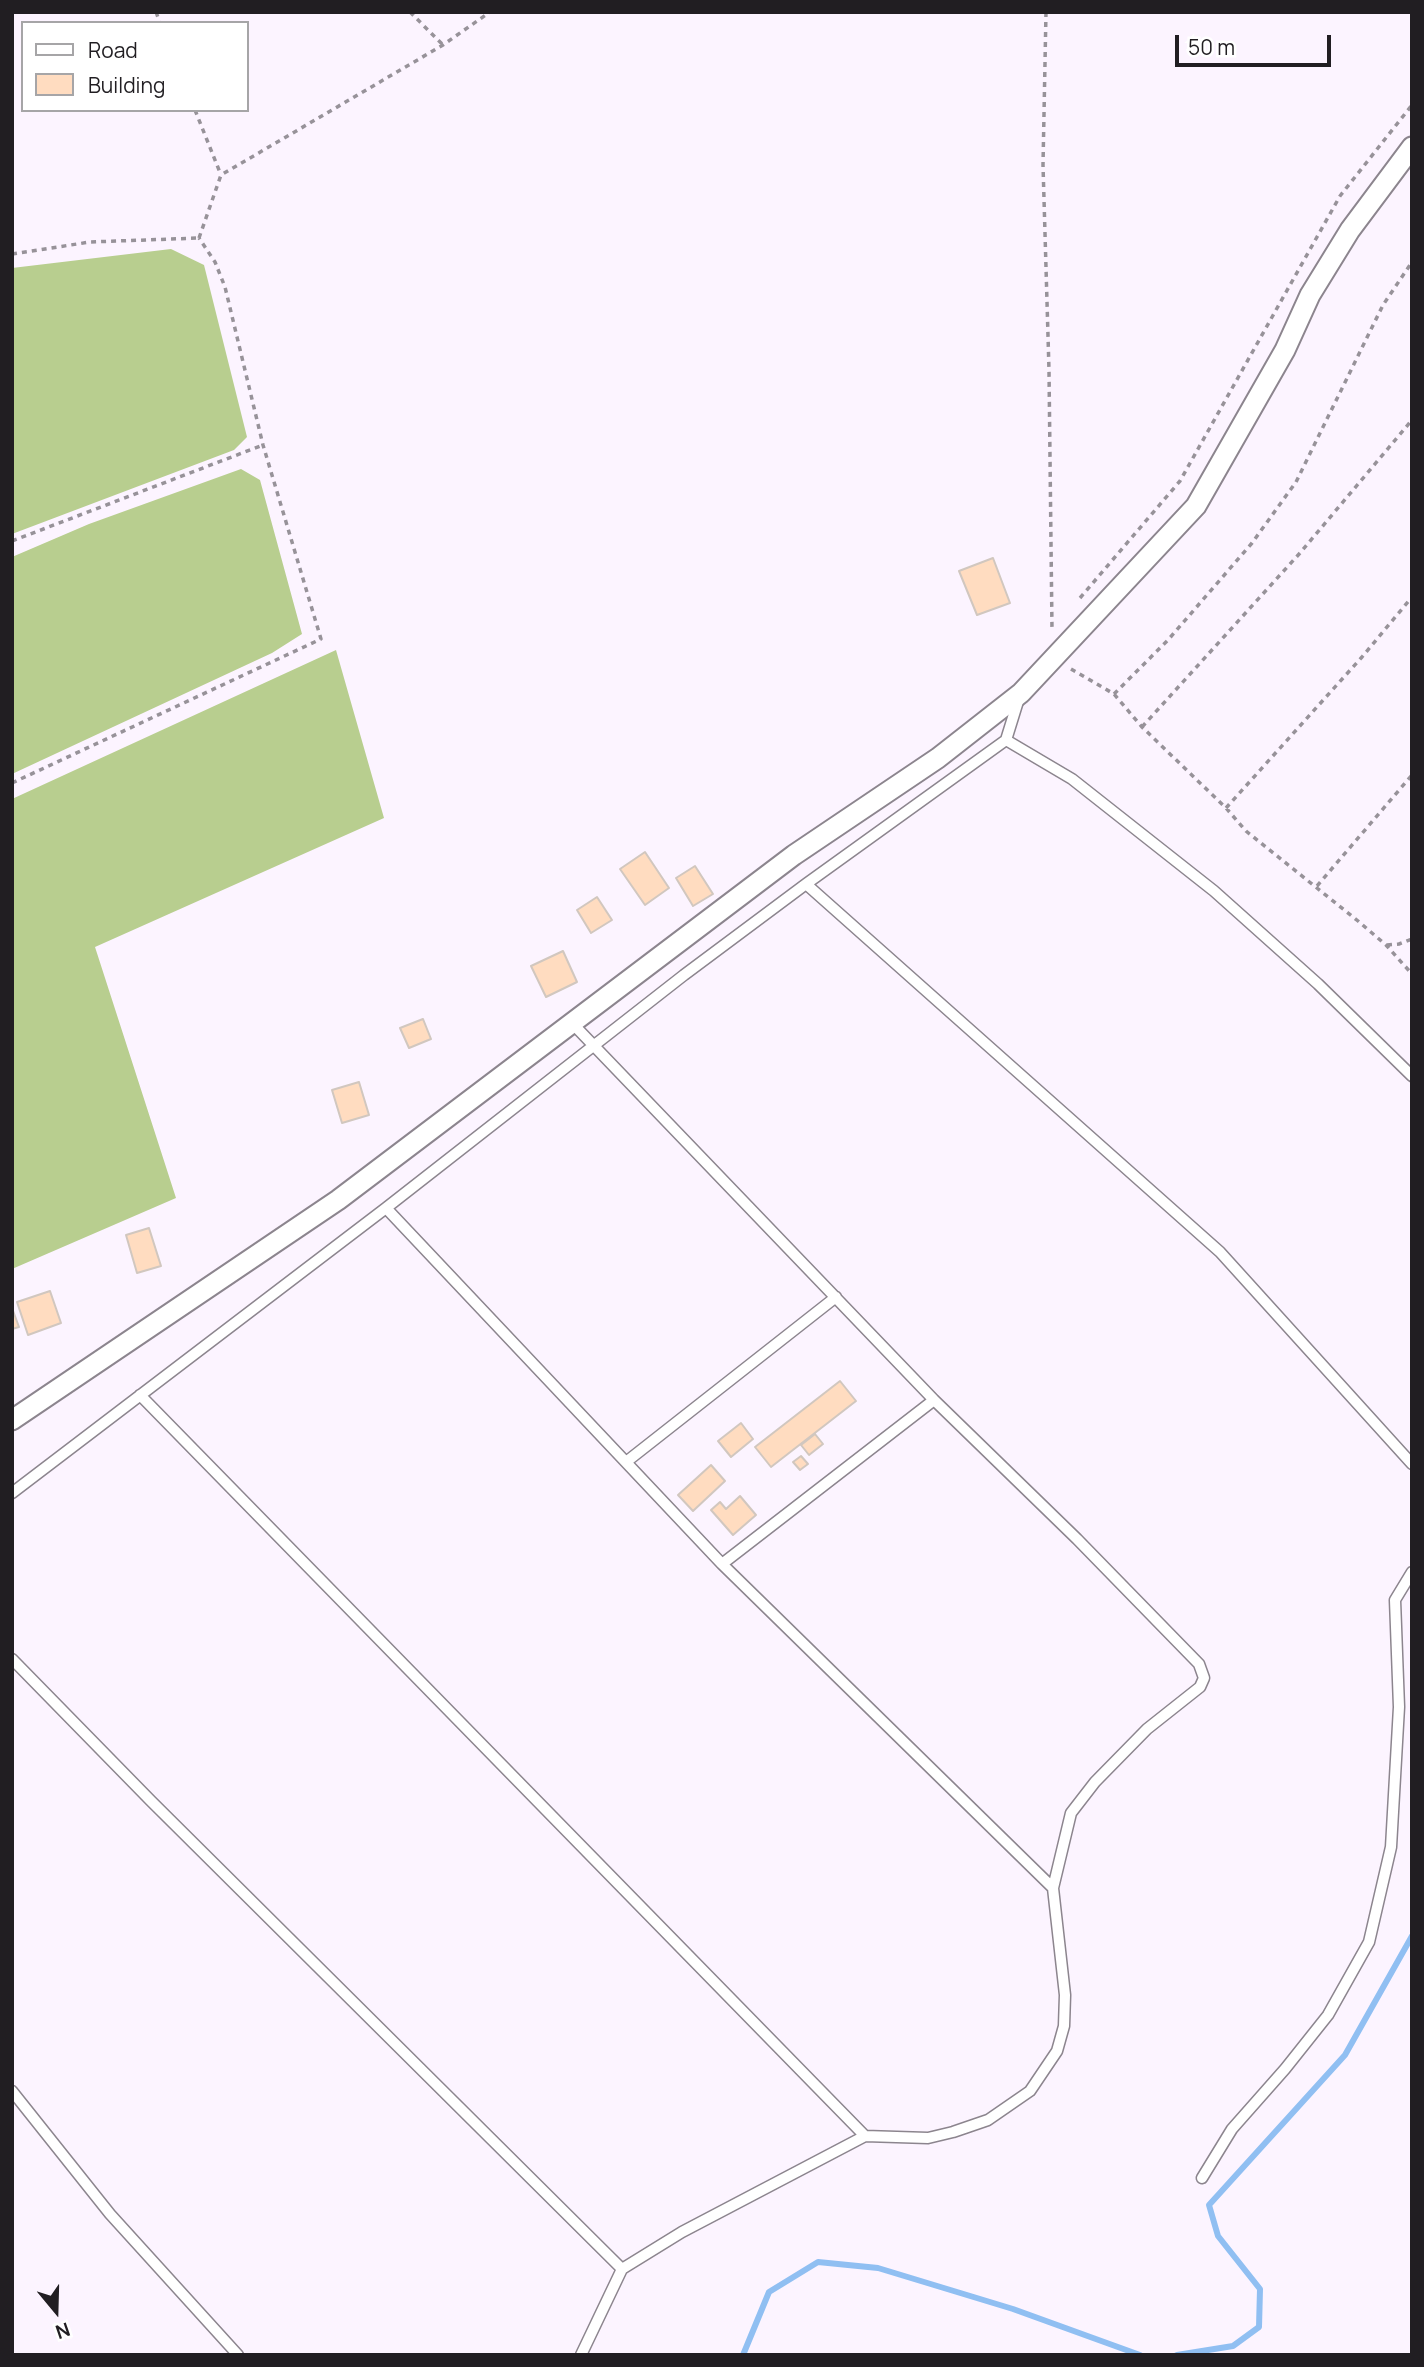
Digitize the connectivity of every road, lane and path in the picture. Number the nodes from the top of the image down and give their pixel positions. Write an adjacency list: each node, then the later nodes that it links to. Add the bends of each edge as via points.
1 (410, 12): 4 (path)
2 (490, 12): 4 (path)
3 (1046, 12): 17 (path, via 1043,165 1052,630)
4 (443, 45): 8 (path)
5 (1412, 105): 16 (path, via 1340,196 1180,481)
6 (196, 112): 8 (path)
7 (1412, 147): 18 (street, via 1350,230 1310,295 1285,350 1196,506)
8 (221, 175): 9 (path)
9 (199, 238): 10 (path, via 90,242); 13 (path, via 225,287)
10 (12, 254)
11 (1412, 262): 20 (path, via 1383,305 1296,482 1244,553)
12 (1412, 420): 21 (path, via 1300,553)
13 (263, 445): 14 (path); 24 (path, via 321,639)
14 (12, 541)
15 (1412, 597): 25 (path)
16 (1078, 600)
17 (1061, 620)
18 (1053, 658): 19 (street); 20 (path)
19 (1021, 693): 22 (lane); 31 (street, via 938,758 794,855)
20 (1114, 694): 21 (path)
21 (1142, 727): 25 (path)
22 (1006, 740): 26 (lane); 33 (lane, via 1072,779 1204,883 1318,984)
23 (1412, 775): 27 (path)
24 (12, 783)
25 (1226, 808): 27 (path, via 1246,831)
26 (806, 884): 32 (lane); 40 (lane, via 1220,1252)
27 (1317, 886): 29 (path)
28 (1412, 939): 29 (path)
29 (1385, 945): 30 (path)
30 (1412, 974)
31 (572, 1023): 32 (lane); 38 (street, via 338,1200)
32 (594, 1045): 34 (lane); 35 (lane)
33 (1412, 1076)
34 (386, 1209): 36 (lane); 39 (lane)
35 (836, 1297): 37 (lane); 39 (lane)
36 (140, 1395): 41 (lane); 47 (lane)
37 (934, 1400): 42 (lane); 45 (lane, via 1096,1558 1203,1672 1200,1687 1147,1729 1071,1813)
38 (12, 1420)
39 (626, 1462): 42 (lane)
40 (1412, 1464)
41 (12, 1493)
42 (722, 1564): 45 (lane)
43 (1412, 1572): 48 (lane, via 1395,1600 1399,1707 1391,1847 1369,1941 1328,2015 1232,2129)
44 (12, 1659): 49 (lane)
45 (1053, 1888): 47 (lane, via 1064,2025 1057,2051 1030,2091 988,2120 953,2132 928,2138)
46 (12, 2091): 50 (lane, via 110,2214)
47 (865, 2136): 49 (lane, via 681,2232)
48 (1202, 2178)
49 (622, 2269): 51 (lane)
50 (238, 2355)
51 (581, 2355)

